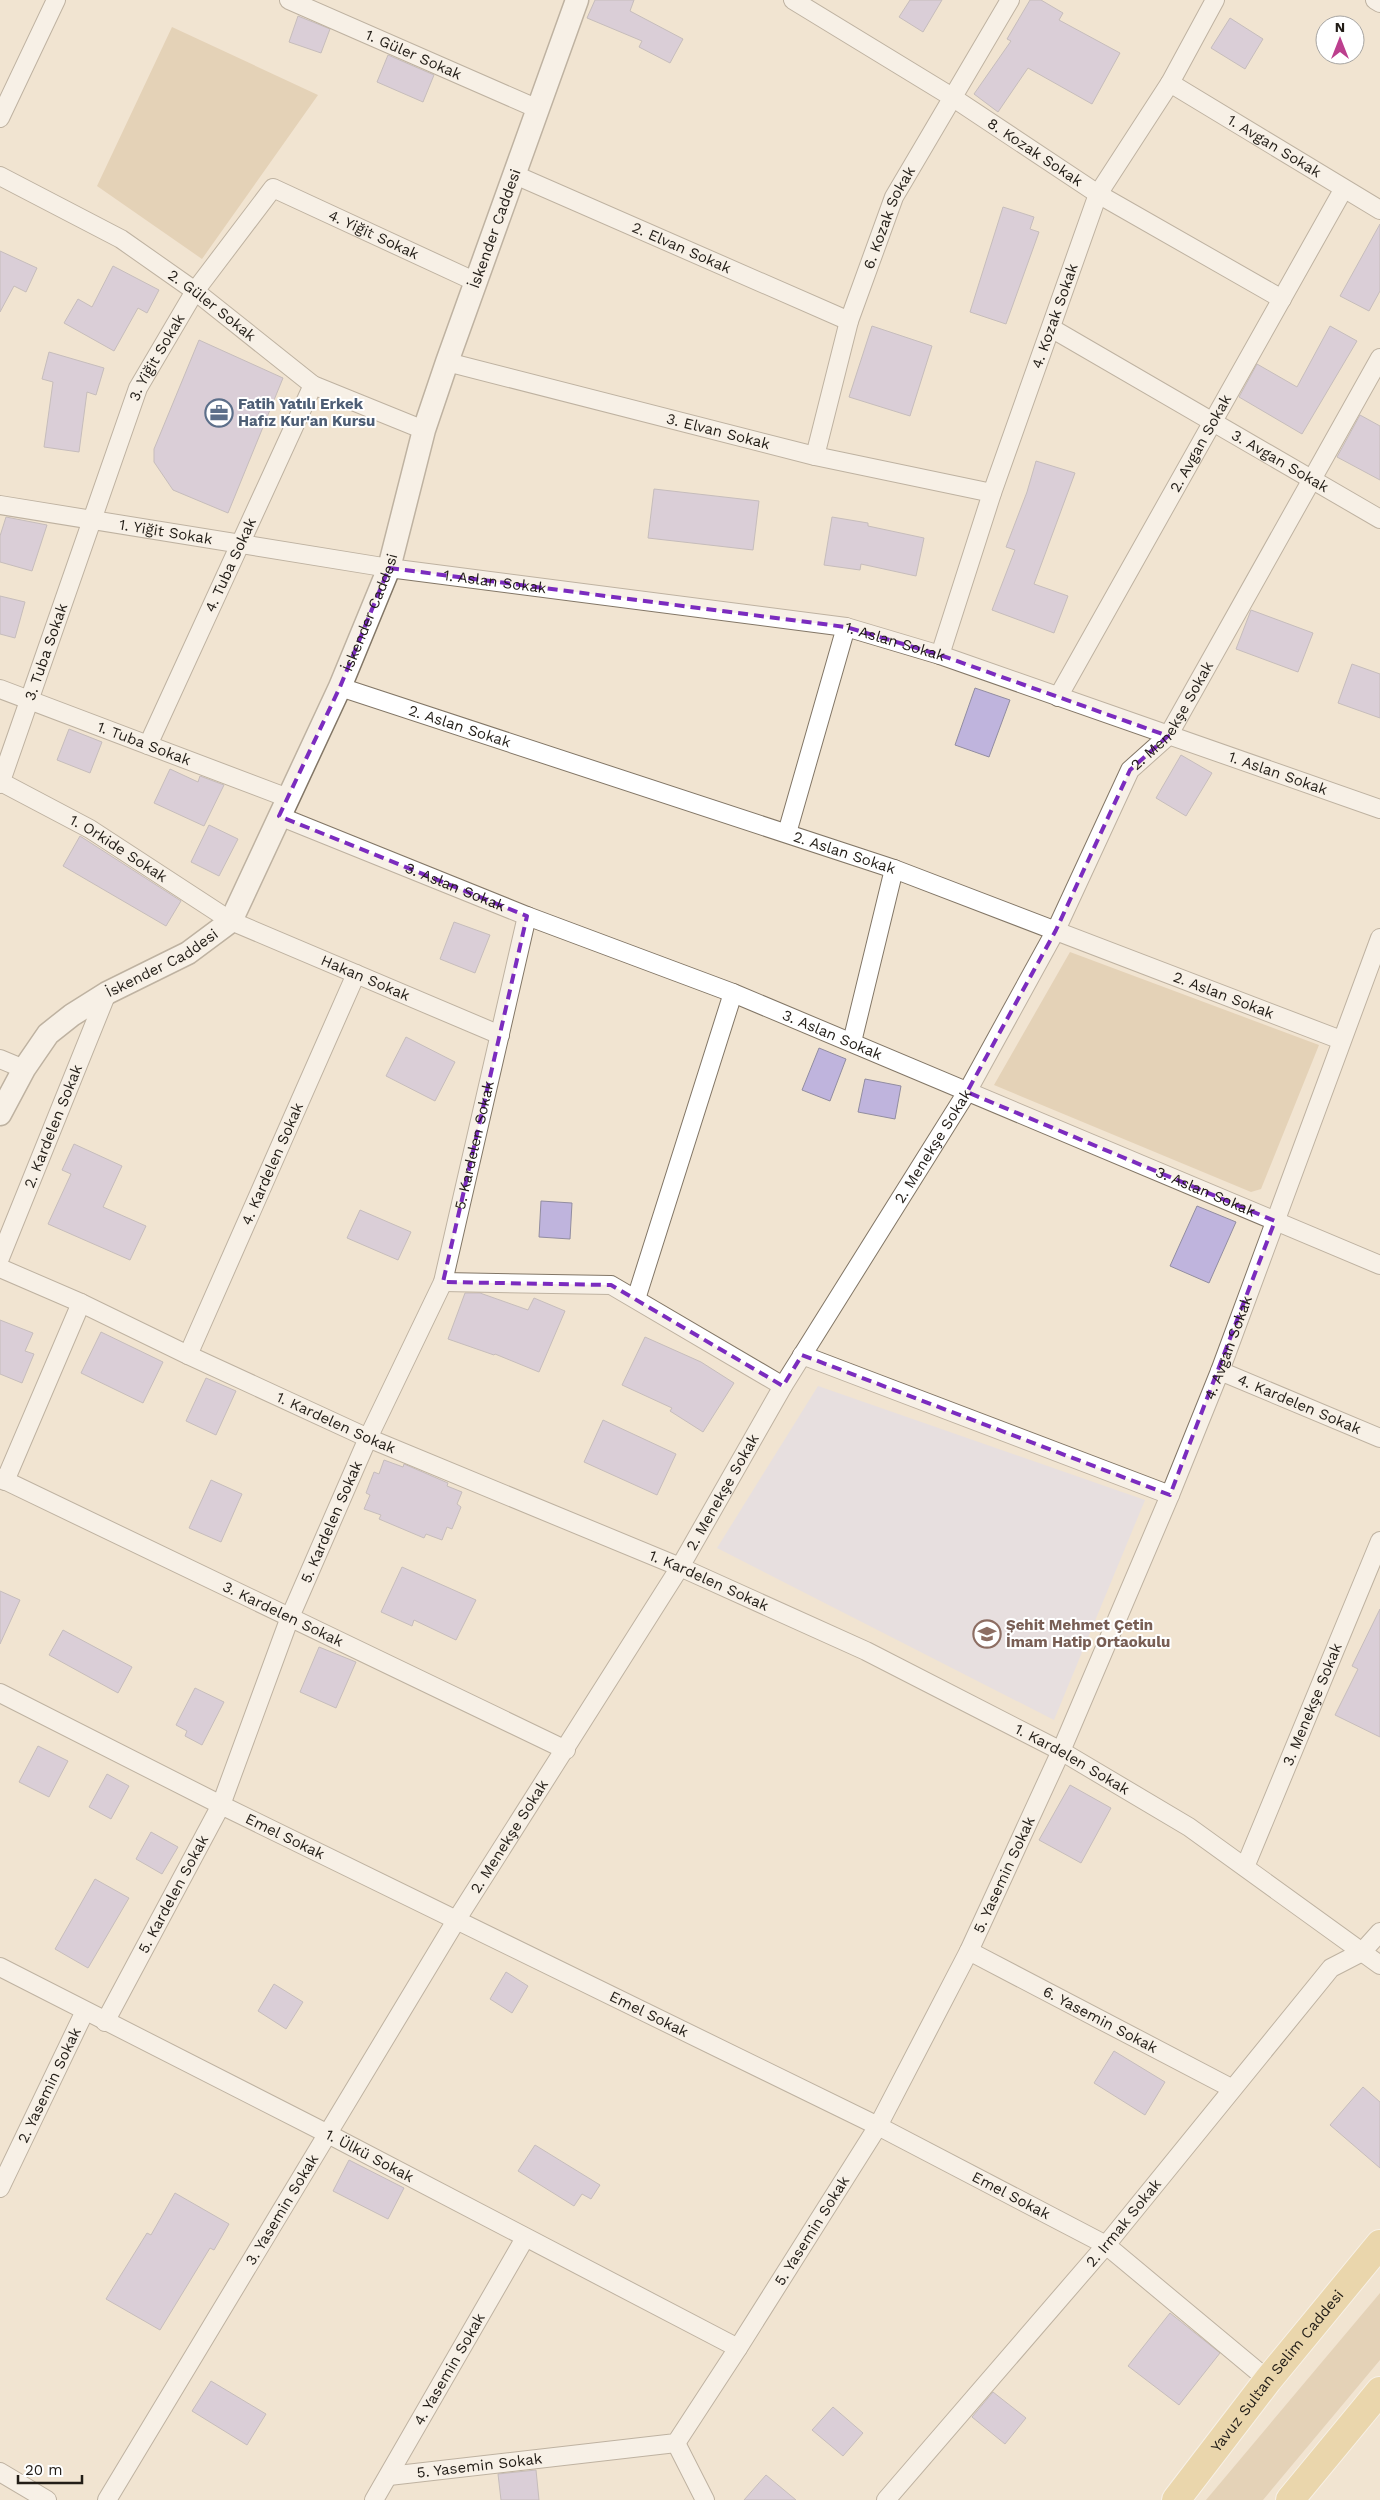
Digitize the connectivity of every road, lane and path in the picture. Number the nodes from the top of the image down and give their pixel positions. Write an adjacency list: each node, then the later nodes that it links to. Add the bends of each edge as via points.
1 (56, 0): 12 (street)
2 (289, 0): 11 (street, 1. Güler Sokak)
3 (577, 0): 11 (street, İskender Caddesi)
4 (793, 0): 10 (street, 8. Kozak Sokak)
5 (1010, 0): 10 (street, 6. Kozak Sokak)
6 (1215, 0): 9 (street, 4. Kozak Sokak)
7 (1375, 0): 8 (street)
8 (1380, 3)
9 (1170, 83): 16 (street, 1. Avgan Sokak); 17 (street, 4. Kozak Sokak)
10 (952, 97): 17 (street, 8. Kozak Sokak); 22 (street, 6. Kozak Sokak, via 894,197)
11 (538, 109): 13 (street, İskender Caddesi)
12 (0, 118)
13 (513, 174): 19 (street, İskender Caddesi); 22 (street, 2. Elvan Sokak)
14 (0, 176): 20 (street, 2. Güler Sokak, via 121,239)
15 (273, 188): 19 (street, 4. Yiğit Sokak); 20 (street, 3. Yiğit Sokak)
16 (1343, 190): 18 (street, 1. Avgan Sokak); 21 (street, 2. Avgan Sokak)
17 (1098, 194): 21 (street, 8. Kozak Sokak); 23 (street, 4. Kozak Sokak)
18 (1380, 210)
19 (474, 281): 25 (street, İskender Caddesi)
20 (195, 291): 26 (street, 2. Güler Sokak); 34 (street, 3. Yiğit Sokak, via 138,388)
21 (1282, 299): 27 (street, 2. Avgan Sokak)
22 (849, 322): 29 (street, 6. Kozak Sokak)
23 (1051, 328): 27 (street, 3. Avgan Sokak); 31 (street, 4. Kozak Sokak)
24 (1380, 358): 30 (street, 2. Menekşe Sokak)
25 (446, 362): 28 (street, İskender Caddesi); 29 (street, 3. Elvan Sokak)
26 (313, 386): 28 (street, 2. Güler Sokak); 35 (street, 4. Tuba Sokak)
27 (1213, 422): 30 (street, 3. Avgan Sokak); 41 (street, 2. Avgan Sokak)
28 (424, 430): 36 (street, İskender Caddesi)
29 (815, 456): 31 (street, 3. Elvan Sokak)
30 (1313, 480): 33 (street, 3. Avgan Sokak); 43 (street, 2. Menekşe Sokak)
31 (992, 493): 38 (street, 4. Kozak Sokak)
32 (0, 505): 34 (street, 1. Yiğit Sokak)
33 (1380, 519)
34 (92, 520): 35 (street, 1. Yiğit Sokak); 42 (street, 3. Tuba Sokak)
35 (240, 544): 36 (street, 1. Yiğit Sokak); 44 (street, 4. Tuba Sokak)
36 (389, 568): 37 (street, 1. Aslan Sokak); 39 (street, İskender Caddesi)
37 (846, 627): 38 (street, 1. Aslan Sokak); 48 (street)
38 (940, 655): 41 (street, 1. Aslan Sokak)
39 (340, 687): 46 (street, İskender Caddesi); 48 (street, 2. Aslan Sokak)
40 (0, 689): 42 (street, 1. Tuba Sokak)
41 (1058, 697): 43 (street, 1. Aslan Sokak)
42 (30, 699): 44 (street, 1. Tuba Sokak); 45 (street, 3. Tuba Sokak)
43 (1168, 736): 47 (street, 1. Aslan Sokak); 52 (street, 2. Menekşe Sokak, via 1130,770)
44 (148, 744): 46 (street, 1. Tuba Sokak)
45 (0, 783): 51 (street, 1. Orkide Sokak, via 90,829)
46 (283, 807): 50 (street, 3. Aslan Sokak); 51 (street, İskender Caddesi)
47 (1380, 809)
48 (787, 834): 49 (street, 2. Aslan Sokak)
49 (894, 869): 52 (street, 2. Aslan Sokak); 59 (street)
50 (526, 916): 56 (street, 3. Aslan Sokak); 57 (street, 5. Kardelen Sokak)
51 (231, 921): 54 (street, Hakan Sokak); 55 (street, İskender Caddesi, via 188,953)
52 (1056, 930): 58 (street, 2. Aslan Sokak); 62 (street, 2. Menekşe Sokak)
53 (1380, 938): 58 (street, 4. Avgan Sokak)
54 (356, 974): 57 (street, Hakan Sokak); 71 (street, 4. Kardelen Sokak)
55 (107, 993): 61 (street, İskender Caddesi, via 48,1034); 65 (street, 2. Kardelen Sokak)
56 (733, 994): 59 (street, 3. Aslan Sokak); 69 (street)
57 (500, 1035): 68 (street, 5. Kardelen Sokak)
58 (1341, 1040): 64 (street, 4. Avgan Sokak)
59 (852, 1042): 62 (street, 3. Aslan Sokak)
60 (0, 1059): 61 (street)
61 (24, 1069): 63 (street, İskender Caddesi)
62 (967, 1092): 64 (street, 3. Aslan Sokak); 72 (street, 2. Menekşe Sokak)
63 (0, 1114)
64 (1275, 1221): 66 (street, 3. Aslan Sokak); 73 (street, 4. Avgan Sokak)
65 (0, 1258)
66 (1380, 1265)
67 (0, 1268): 70 (street, 1. Kardelen Sokak)
68 (443, 1282): 69 (street, via 612,1285); 75 (street, 5. Kardelen Sokak)
69 (636, 1299): 74 (street)
70 (81, 1303): 71 (street, 1. Kardelen Sokak); 77 (street)
71 (188, 1355): 75 (street, 1. Kardelen Sokak)
72 (802, 1355): 74 (street, 2. Menekşe Sokak); 78 (street)
73 (1220, 1371): 76 (street, 4. Kardelen Sokak); 78 (street, 4. Avgan Sokak)
74 (783, 1386): 80 (street, 2. Menekşe Sokak)
75 (368, 1438): 80 (street, 1. Kardelen Sokak); 81 (street, 5. Kardelen Sokak)
76 (1380, 1438)
77 (2, 1479): 81 (street, 3. Kardelen Sokak)
78 (1170, 1495): 84 (street, 4. Avgan Sokak)
79 (1380, 1541): 86 (street, 3. Menekşe Sokak)
80 (680, 1567): 83 (street, 2. Menekşe Sokak); 84 (street, 1. Kardelen Sokak, via 866,1651)
81 (290, 1617): 83 (street, 3. Kardelen Sokak); 85 (street, 5. Kardelen Sokak)
82 (0, 1693): 85 (street, Emel Sokak)
83 (566, 1750): 87 (street, 2. Menekşe Sokak)
84 (1061, 1751): 86 (street, 1. Kardelen Sokak, via 1189,1827); 89 (street, 5. Yasemin Sokak)
85 (221, 1805): 87 (street, Emel Sokak); 94 (street, 5. Kardelen Sokak)
86 (1245, 1867): 90 (street, 1. Kardelen Sokak)
87 (457, 1920): 96 (street, Emel Sokak); 97 (street, 3. Yasemin Sokak)
88 (1380, 1932): 90 (street)
89 (969, 1952): 95 (street, 6. Yasemin Sokak); 96 (street, 5. Yasemin Sokak)
90 (1362, 1952): 91 (street, 1. Kardelen Sokak); 95 (street, 2. Irmak Sokak, via 1331,1968)
91 (1380, 1965)
92 (0, 1967): 93 (street, 1. Ülkü Sokak)
93 (85, 2010): 94 (street, 1. Ülkü Sokak); 98 (street, 2. Yasemin Sokak)
94 (105, 2022): 97 (street, 1. Ülkü Sokak)
95 (1231, 2088): 101 (street, 2. Irmak Sokak)
96 (878, 2126): 101 (street, Emel Sokak); 102 (street, 5. Yasemin Sokak)
97 (328, 2134): 99 (street, 1. Ülkü Sokak); 109 (street, 3. Yasemin Sokak)
98 (0, 2188)
99 (525, 2238): 102 (street, 1. Ülkü Sokak); 107 (street, 4. Yasemin Sokak)
100 (1380, 2244): 103 (main road, Yavuz Sultan Selim Caddesi)
101 (1106, 2245): 103 (street, Emel Sokak); 112 (street, 2. Irmak Sokak)
102 (738, 2348): 105 (street, 5. Yasemin Sokak)
103 (1268, 2380): 113 (main road, Yavuz Sultan Selim Caddesi)
104 (1380, 2391): 114 (main road)
105 (676, 2443): 107 (street, 5. Yasemin Sokak); 111 (street)
106 (0, 2472): 108 (street)
107 (389, 2476): 110 (street, 4. Yasemin Sokak)
108 (47, 2500)
109 (108, 2500)
110 (374, 2500)
111 (705, 2500)
112 (886, 2500)
113 (1176, 2500)
114 (1290, 2500)

